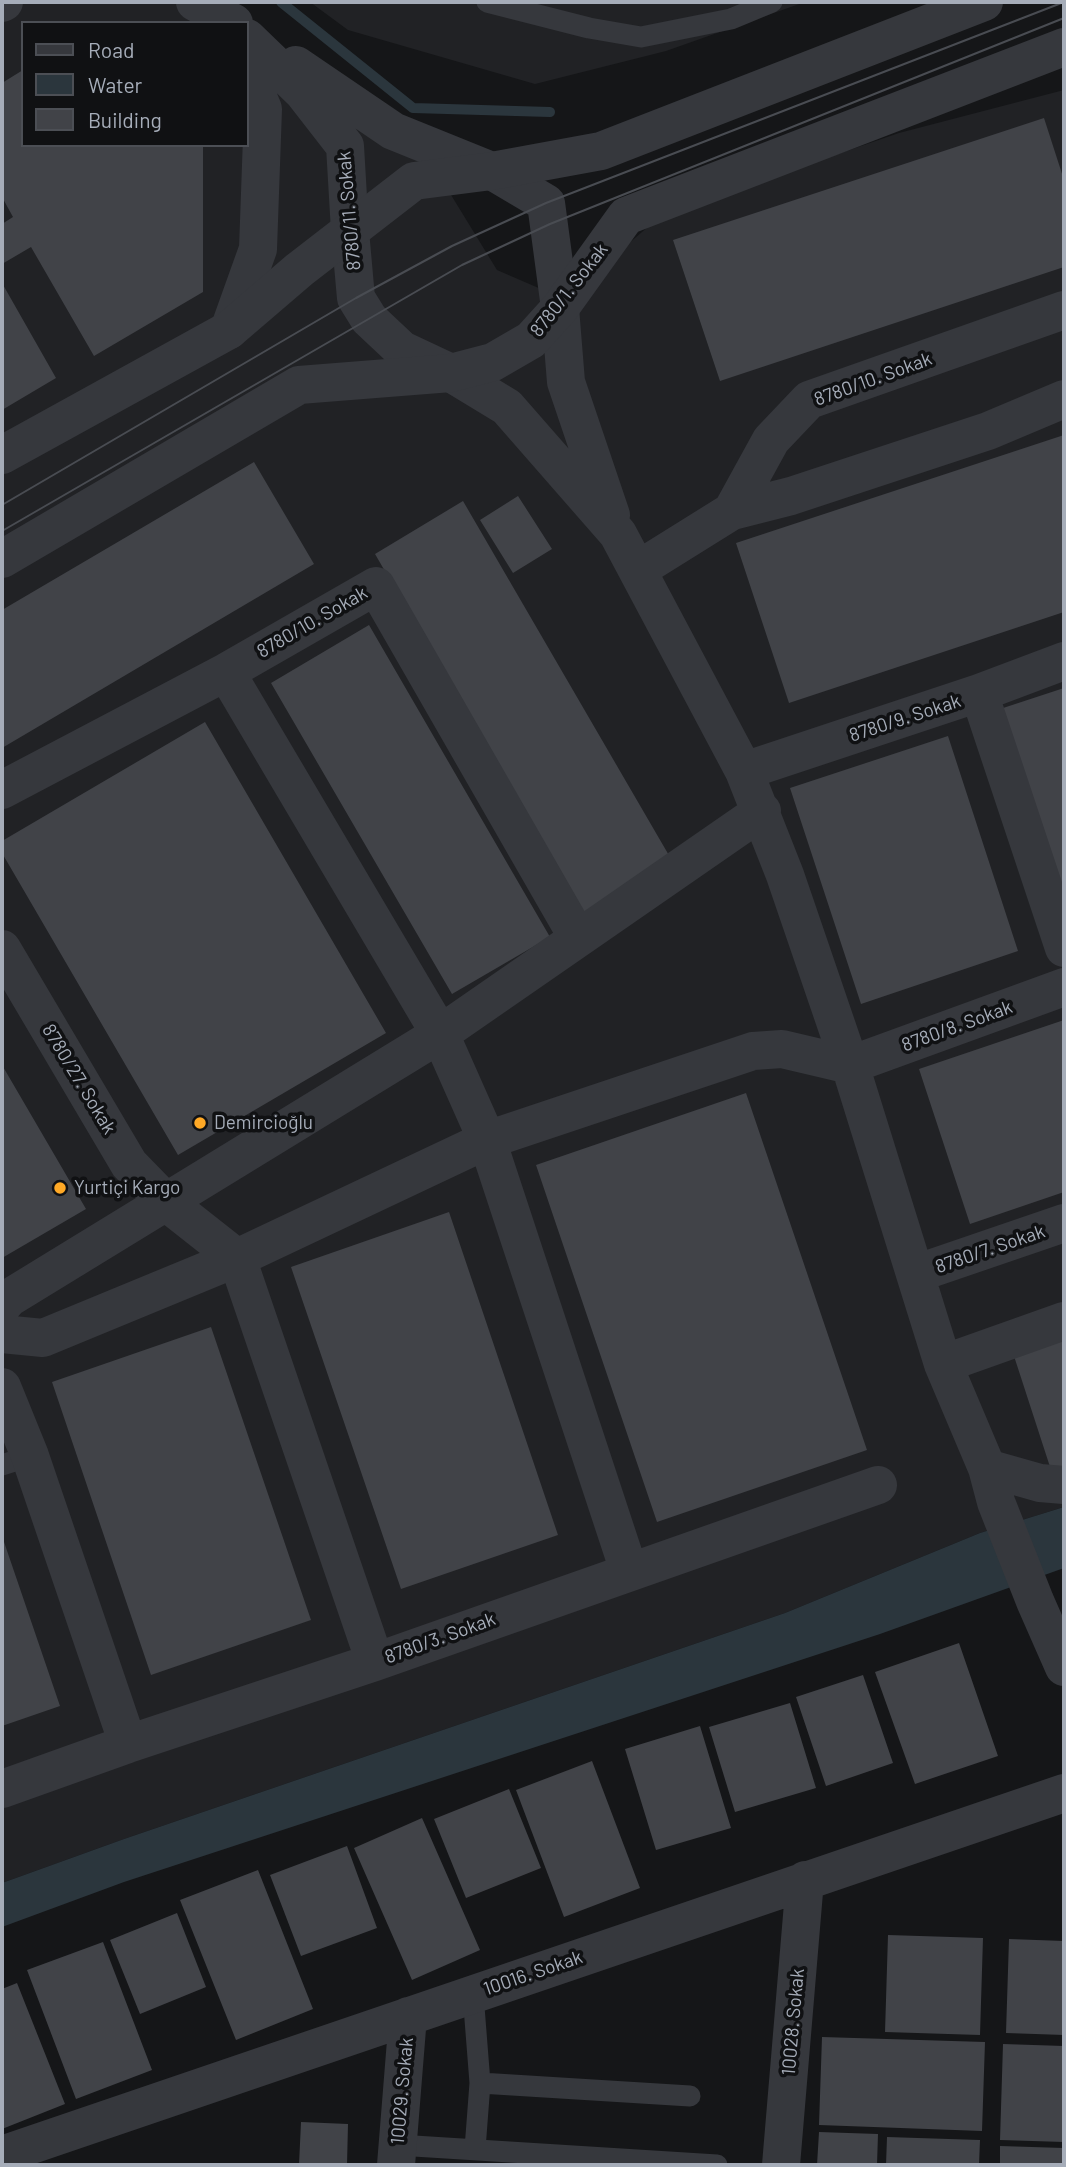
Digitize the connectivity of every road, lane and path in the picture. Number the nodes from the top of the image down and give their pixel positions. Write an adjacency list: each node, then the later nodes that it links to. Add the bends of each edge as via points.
1 (487, 2): 2 (lane, via 641,37 731,19)
2 (772, 2)
3 (984, 2): 8 (street, via 601,152)
4 (248, 35): 8 (street, 8780/11. Sokak, via 393,131)
5 (248, 40): 9 (street, 8780/11. Sokak, via 303,92 345,146)
6 (1064, 47): 10 (street, 8780/1. Sokak, via 626,216)
7 (248, 73): 12 (street, via 263,108 258,248)
8 (492, 171): 9 (street, via 414,181); 10 (street, via 546,202)
9 (350, 231): 12 (street); 13 (street, 8780/11. Sokak, via 356,298 369,319 402,350)
10 (560, 308): 13 (street, 8780/1. Sokak, via 531,340 493,362); 17 (street, via 566,382)
11 (1064, 310): 16 (street, 8780/10. Sokak, via 809,400 771,440)
12 (229, 330): 15 (street)
13 (451, 373): 17 (street, 8780/11. Sokak, via 507,407); 18 (street, 8780/1. Sokak, via 299,385)
14 (1064, 399): 16 (street, 8780/10. Sokak, via 988,431)
15 (2, 456)
16 (732, 511): 19 (street, 8780/10. Sokak)
17 (618, 534): 19 (street)
18 (2, 559)
19 (639, 569): 23 (street)
20 (1064, 661): 22 (street, 8780/9. Sokak)
21 (226, 672): 24 (street, 8780/10. Sokak); 26 (street, 8780/10. Sokak, via 376,586); 30 (street)
22 (979, 693): 23 (street, 8780/9. Sokak); 27 (street)
23 (744, 771): 25 (street)
24 (2, 790)
25 (762, 811): 26 (street); 31 (street)
26 (578, 938): 30 (street)
27 (1064, 948)
28 (2, 950): 33 (street, 8780/27. Sokak, via 129,1164)
29 (1064, 987): 31 (street, 8780/8. Sokak)
30 (440, 1034): 32 (street); 33 (street)
31 (850, 1065): 32 (street, via 782,1049 753,1051); 36 (street)
32 (487, 1140): 35 (street); 46 (street)
33 (166, 1202): 35 (street, 8780/27. Sokak); 37 (street)
34 (1064, 1223): 36 (street, 8780/7. Sokak)
35 (237, 1258): 39 (street, via 43,1338); 47 (street)
36 (915, 1274): 40 (street)
37 (2, 1306)
38 (1064, 1321): 40 (street)
39 (2, 1334)
40 (943, 1364): 44 (street)
41 (2, 1387): 42 (street)
42 (16, 1461): 49 (street)
43 (878, 1485): 46 (street, 8780/3. Sokak)
44 (992, 1485): 45 (street); 48 (street)
45 (1064, 1485)
46 (629, 1571): 47 (street, 8780/3. Sokak)
47 (374, 1662): 49 (street, 8780/3. Sokak)
48 (1064, 1667)
49 (128, 1744): 50 (street, 8780/3. Sokak)
50 (2, 1789)
51 (1064, 1793): 52 (street, 10016. Sokak)
52 (805, 1880): 53 (street, 10016. Sokak); 61 (street, 10028. Sokak)
53 (473, 1994): 54 (street, 10016. Sokak); 55 (lane)
54 (408, 2016): 58 (street, 10016. Sokak); 59 (street, 10029. Sokak)
55 (480, 2083): 56 (lane); 57 (lane)
56 (690, 2096)
57 (475, 2149): 59 (lane); 60 (lane)
58 (2, 2155)
59 (397, 2155)
60 (717, 2165)
61 (781, 2165)

